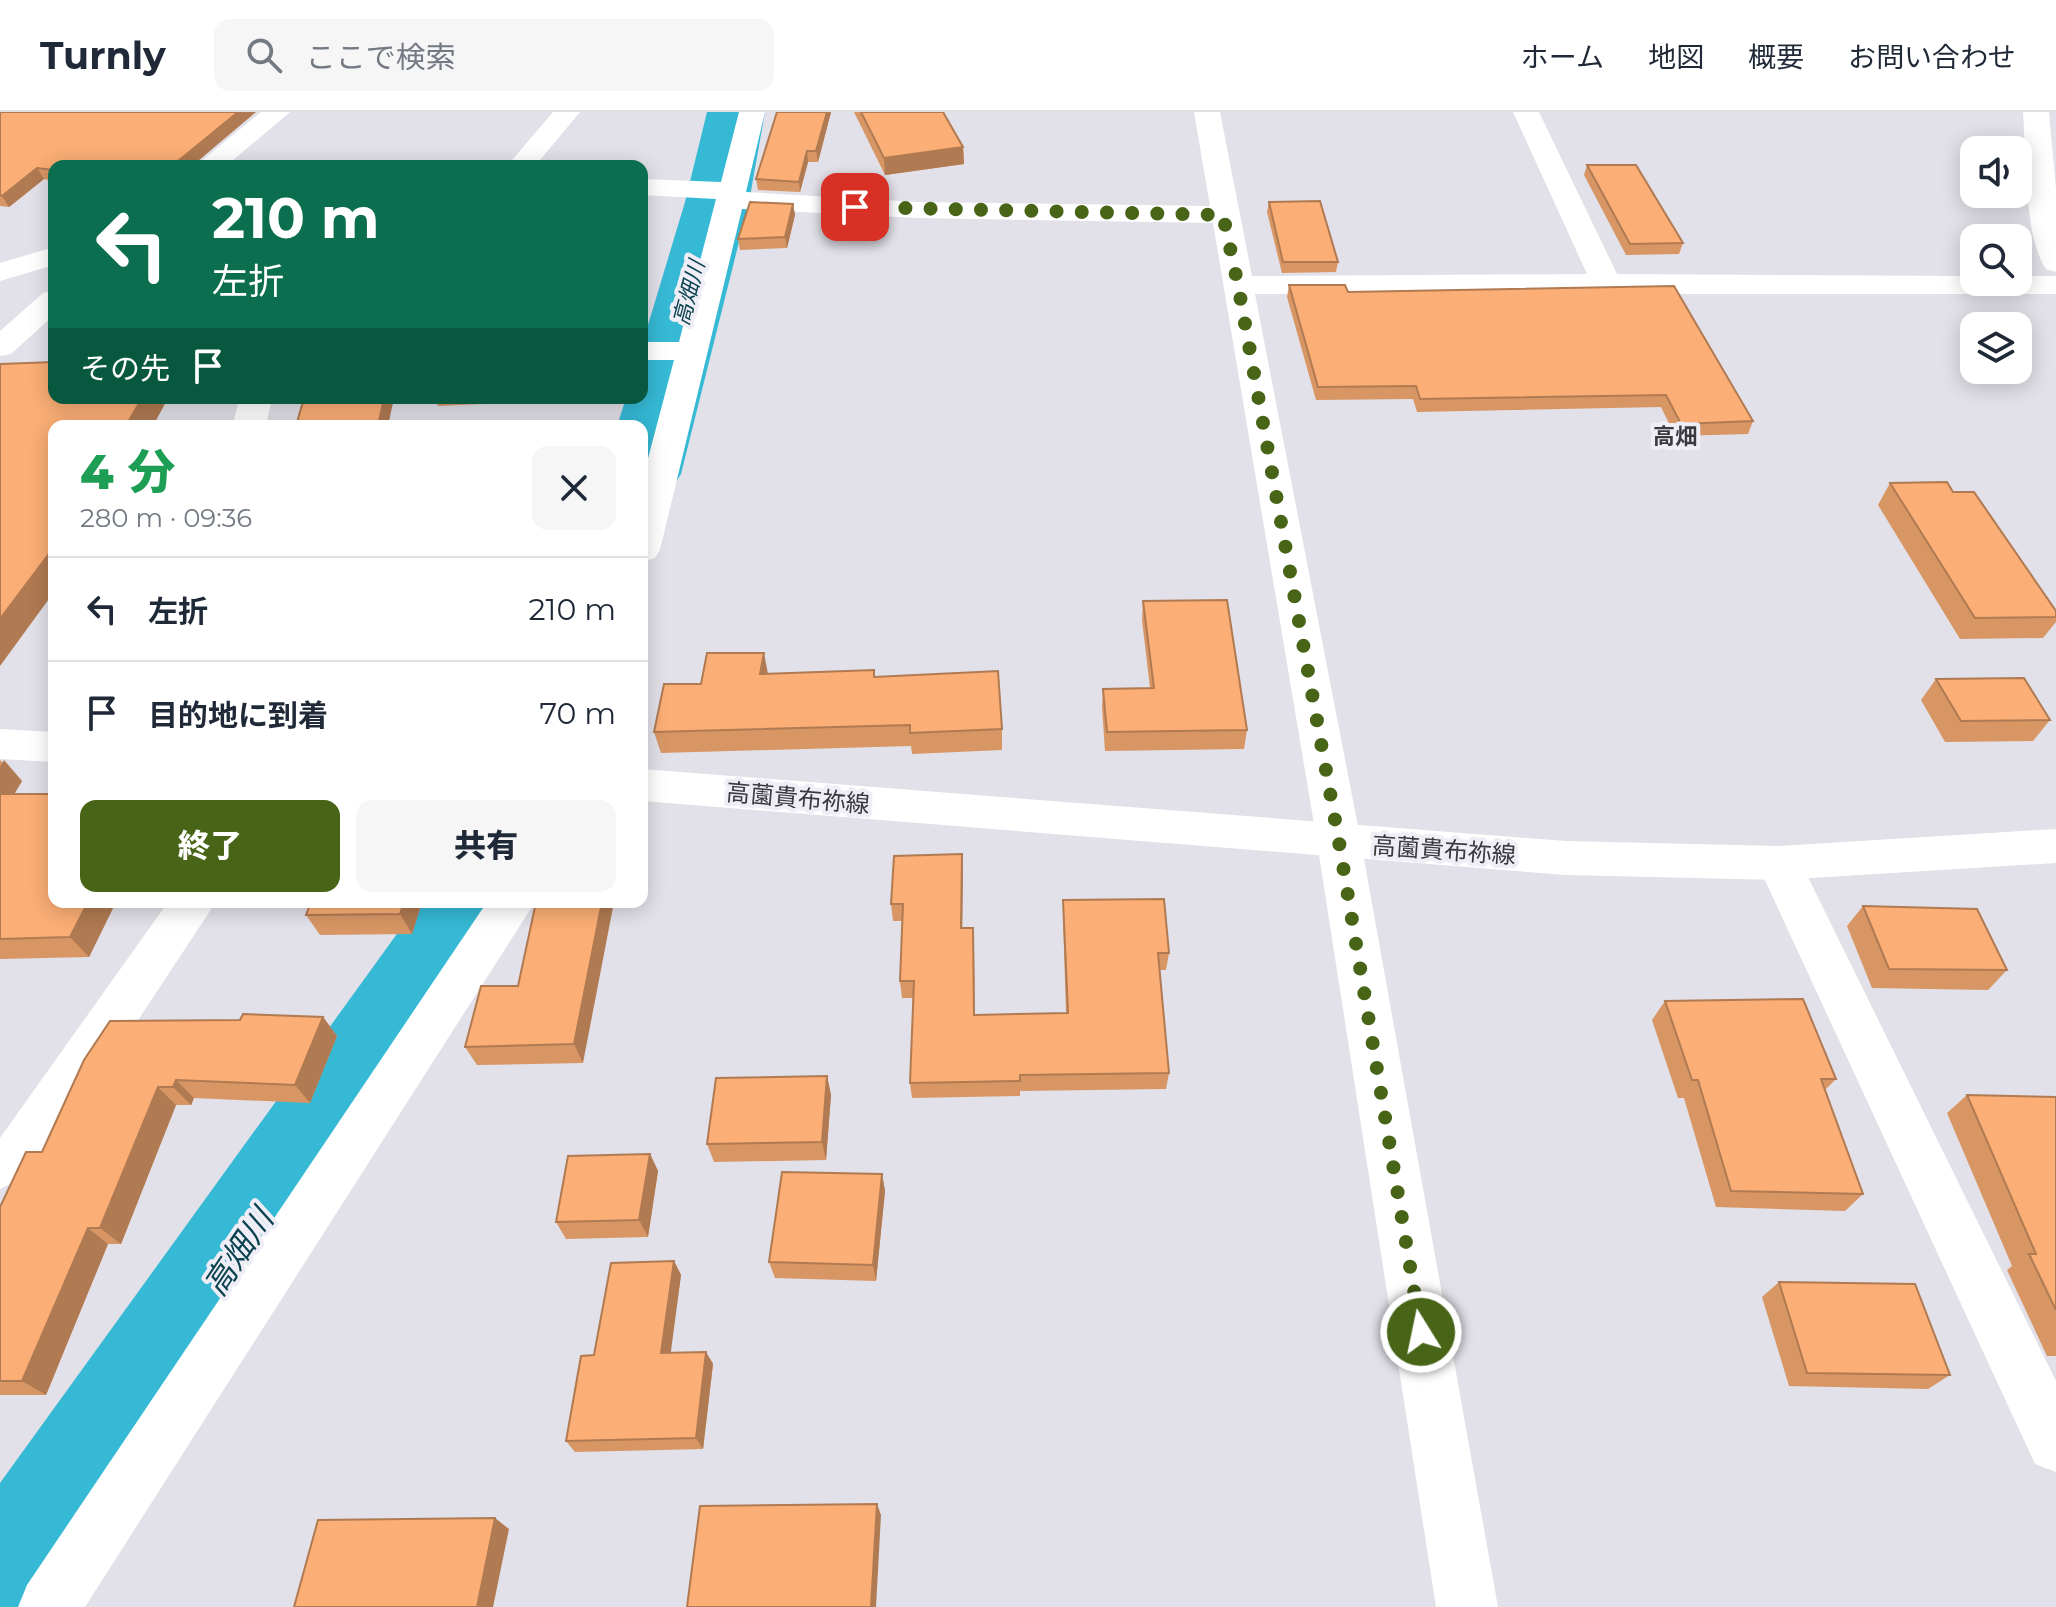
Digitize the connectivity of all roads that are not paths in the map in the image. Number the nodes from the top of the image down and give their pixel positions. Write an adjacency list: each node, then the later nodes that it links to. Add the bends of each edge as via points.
1 (277, 112): 7 (street)
2 (567, 112): 8 (street)
3 (752, 112): 10 (street)
4 (1207, 112): 11 (street)
5 (1526, 112): 15 (street)
6 (2044, 116): 13 (street, via 2045,223)
7 (217, 160)
8 (526, 160)
9 (648, 187): 10 (street)
10 (724, 193): 11 (street, via 918,210); 20 (street)
11 (1223, 215): 16 (street)
12 (48, 258): 14 (street)
13 (2056, 263)
14 (0, 272)
15 (1606, 283): 16 (street); 17 (street)
16 (1238, 285): 25 (street)
17 (2056, 285)
18 (48, 304): 19 (street)
19 (0, 347)
20 (670, 351): 21 (street)
21 (648, 507)
22 (0, 744): 23 (street)
23 (48, 746)
24 (648, 785): 25 (street, 高薗貴布祢線)
25 (1339, 842): 27 (street, 高薗貴布祢線, via 1566,858); 33 (street)
26 (2056, 846): 27 (street, 高薗貴布祢線)
27 (1779, 863): 31 (street)
28 (189, 908): 30 (street, via 21,1153)
29 (508, 908): 32 (street)
30 (0, 1165)
31 (2056, 1443)
32 (49, 1607)
33 (1467, 1607)

